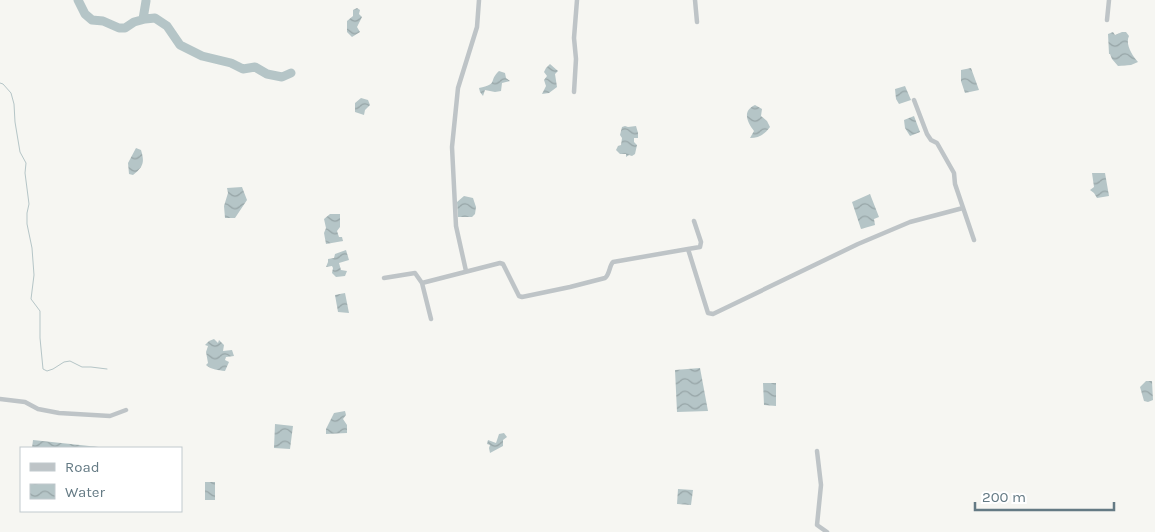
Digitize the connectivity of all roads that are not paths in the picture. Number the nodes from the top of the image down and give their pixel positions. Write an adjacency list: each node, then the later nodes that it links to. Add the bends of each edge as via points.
1 (480, 0): 13 (street, via 477,26 458,88 452,147 456,226)
2 (576, 0): 7 (street)
3 (696, 0): 6 (street)
4 (1110, 0): 5 (street)
5 (1107, 20)
6 (697, 22)
7 (574, 92)
8 (914, 100): 9 (street, via 927,134 937,143 954,173)
9 (963, 208): 11 (street); 12 (street, via 910,222 711,314)
10 (694, 221): 12 (street, via 700,247)
11 (974, 240)
12 (688, 249): 13 (street, via 613,262 606,278 522,297 503,264)
13 (466, 272): 15 (street)
14 (384, 278): 15 (street, via 414,272)
15 (422, 283): 16 (street)
16 (431, 319)
17 (0, 399): 18 (street, via 24,402 38,410 59,413 110,416)
18 (126, 410)
19 (817, 451): 20 (street, via 820,485 817,525)
20 (827, 532)

